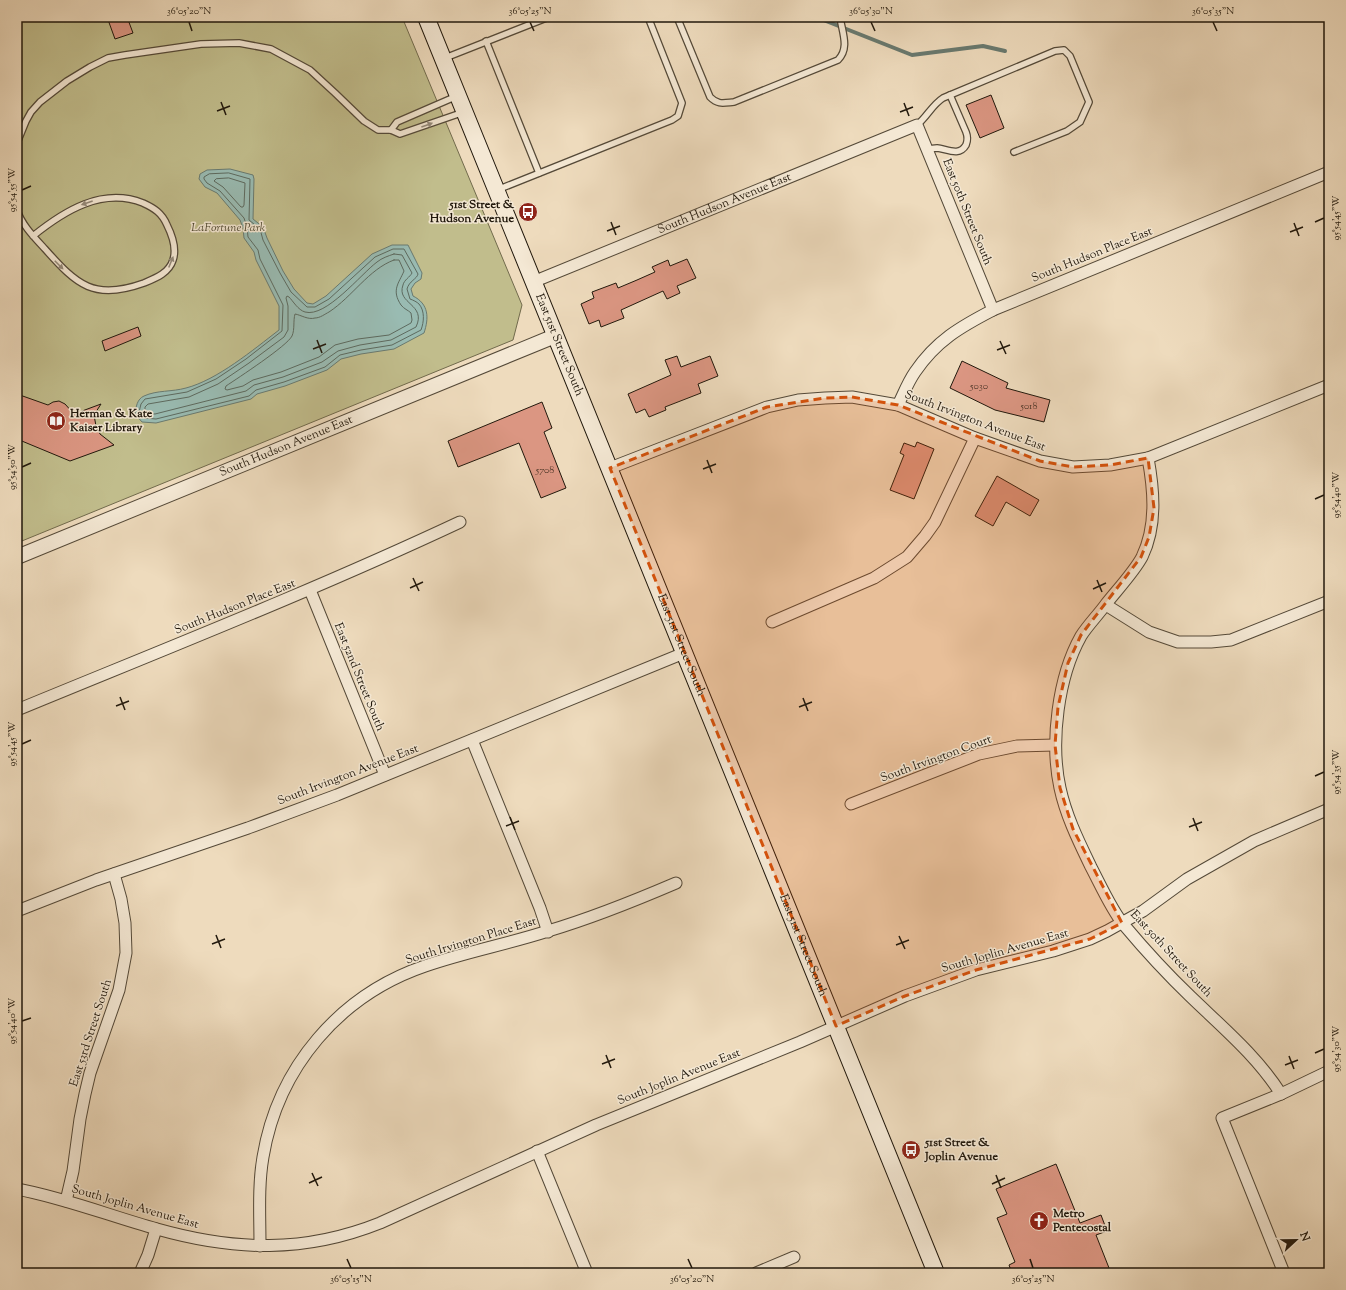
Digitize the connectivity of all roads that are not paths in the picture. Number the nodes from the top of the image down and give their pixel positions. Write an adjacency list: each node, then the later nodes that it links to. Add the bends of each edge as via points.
1 (426, 17): 7 (main road, East 51st Street South)
2 (549, 17): 6 (lane)
3 (648, 17): 17 (lane, via 682,103 678,116)
4 (677, 17): 5 (lane, via 710,97 720,104 734,102 838,60 843,55 844,48)
5 (840, 19)
6 (486, 42): 7 (lane); 17 (lane)
7 (443, 59): 9 (main road, East 51st Street South)
8 (950, 95): 11 (lane, via 937,102); 14 (lane, via 968,137 967,142 962,149 954,152 936,148); 15 (lane, via 1055,51 1064,50 1070,56 1089,102 1080,122 1067,131)
9 (457, 96): 10 (main road, East 51st Street South); 12 (lane, via 396,122)
10 (464, 112): 12 (lane, one-way to 10, via 400,134); 18 (main road, East 51st Street South)
11 (916, 125): 14 (street, East 50th Street South); 21 (street, South Hudson Avenue East)
12 (391, 130): 13 (lane, via 378,130 364,121 310,70 271,49 239,43 201,44 125,54 108,58 90,67 40,102 26,121)
13 (17, 144)
14 (927, 150): 22 (street, East 50th Street South)
15 (1014, 152)
16 (1329, 172): 22 (street, South Hudson Place East)
17 (539, 173): 18 (lane)
18 (496, 190): 21 (main road, East 51st Street South)
19 (17, 210): 20 (lane, via 20,219)
20 (33, 236): 20 (lane, one-way to 20, via 74,279 103,291 127,288 152,280 164,274 174,259 172,237 162,215 149,206 125,199 111,198 82,205 57,218)
21 (533, 282): 23 (main road, East 51st Street South)
22 (993, 310): 25 (street, South Hudson Place East, via 963,326 936,345 914,373)
23 (555, 336): 28 (main road, East 51st Street South); 30 (street, South Hudson Avenue East)
24 (1329, 385): 27 (street, South Irvington Avenue East)
25 (898, 405): 26 (street, South Irvington Avenue East); 28 (street, South Irvington Avenue East, via 852,398 798,400 767,407)
26 (975, 438): 27 (street, South Irvington Avenue East, via 1040,461 1073,467 1110,465); 34 (street, via 935,522 907,557 874,578)
27 (1148, 458): 33 (street, East 50th Street South, via 1154,508 1149,537 1141,557)
28 (610, 468): 35 (main road, East 51st Street South)
29 (460, 522): 31 (street, South Hudson Place East)
30 (17, 557)
31 (310, 590): 36 (street, South Hudson Place East); 39 (street, East 52nd Street South)
32 (1329, 601): 33 (street, via 1231,640 1212,642 1178,642 1149,632)
33 (1106, 605): 38 (street, East 50th Street South, via 1082,635 1068,663 1058,707)
34 (772, 622)
35 (684, 652): 37 (street, South Irvington Avenue East); 47 (main road, East 51st Street South)
36 (17, 710)
37 (472, 740): 39 (street, South Irvington Avenue East); 46 (street)
38 (1055, 745): 40 (street, South Irvington Court, via 1017,746 979,754); 45 (street, East 50th Street South, via 1060,788 1072,829)
39 (385, 775): 42 (street, South Irvington Avenue East, via 278,817)
40 (851, 804)
41 (1329, 809): 45 (street, South Joplin Avenue East, via 1254,841 1223,858)
42 (114, 874): 44 (street, South Irvington Avenue East); 52 (street, East 53rd Street South, via 124,916 126,954 119,990 86,1087)
43 (676, 883): 46 (street, South Irvington Place East)
44 (17, 911)
45 (1122, 923): 47 (street, South Joplin Avenue East, via 1090,939 1053,951 976,970 905,996); 49 (street, East 50th Street South, via 1271,1077)
46 (548, 932): 54 (street, South Irvington Place East, via 425,966 391,980 354,1004 315,1041 293,1071 271,1120 262,1157 259,1189)
47 (836, 1026): 50 (street, South Joplin Avenue East); 59 (main road, East 51st Street South)
48 (1329, 1071): 49 (street)
49 (1281, 1094): 60 (street, via 1222,1118)
50 (537, 1151): 54 (street, South Joplin Avenue East, via 364,1229 316,1242); 57 (street)
51 (17, 1189): 52 (street, South Joplin Avenue East)
52 (66, 1201): 53 (street, South Joplin Avenue East)
53 (156, 1228): 54 (street, South Joplin Avenue East, via 218,1242); 56 (street)
54 (260, 1246)
55 (794, 1257): 58 (street)
56 (140, 1273)
57 (587, 1273)
58 (756, 1273)
59 (936, 1273)
60 (1284, 1273)

